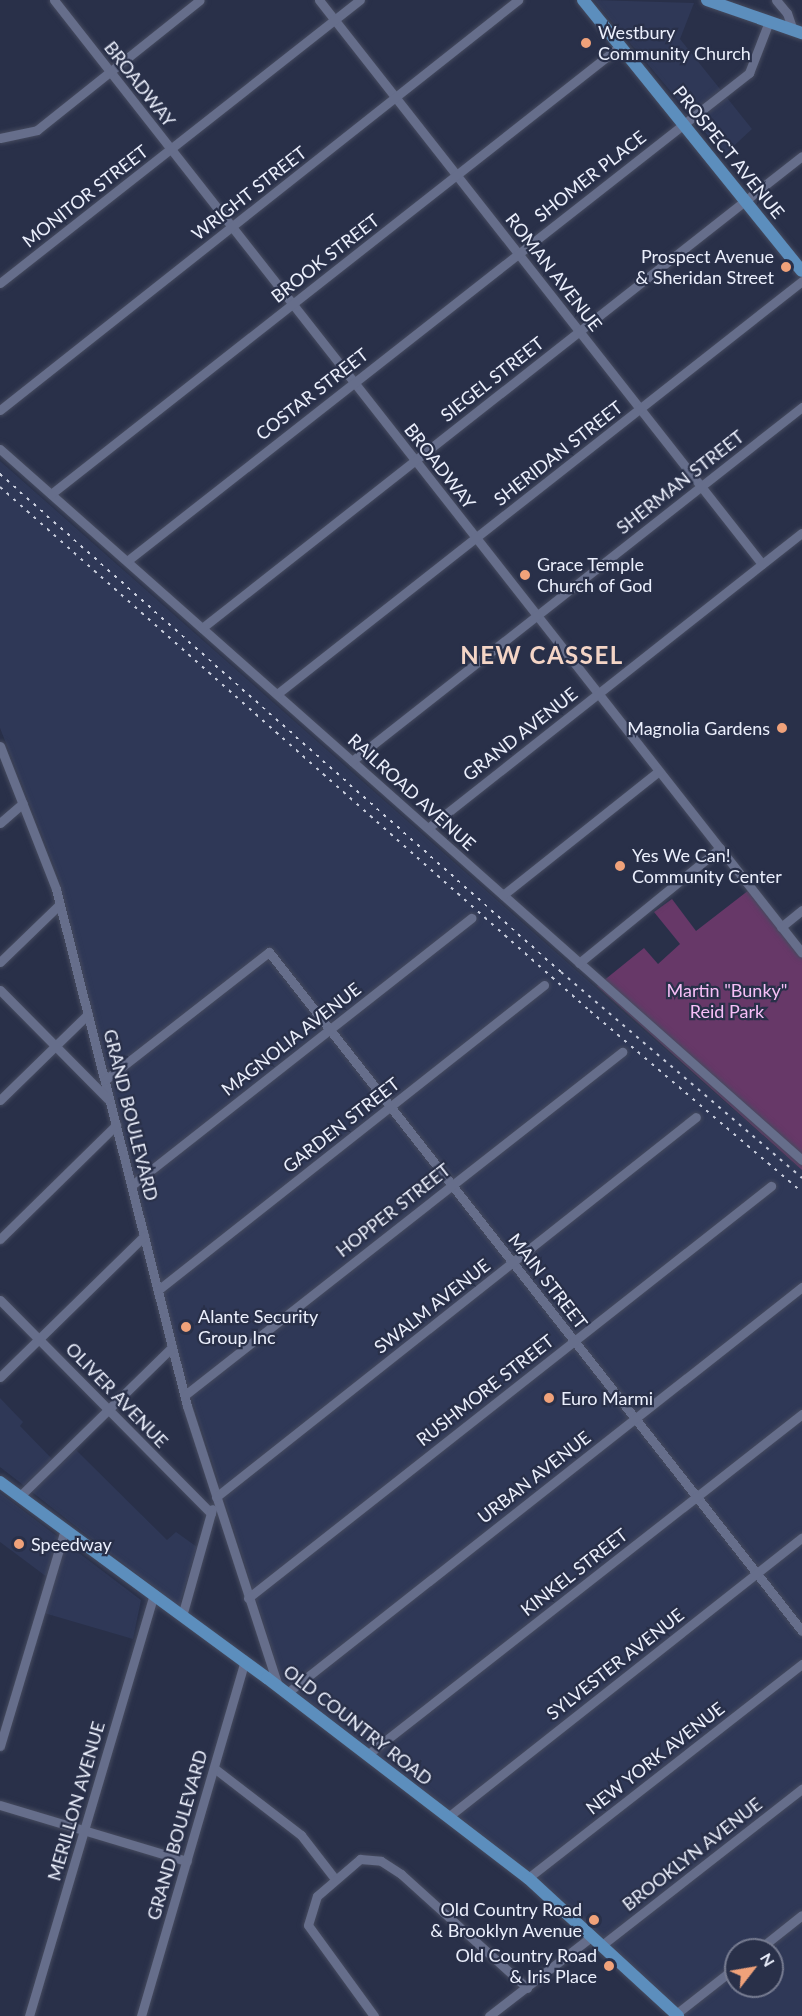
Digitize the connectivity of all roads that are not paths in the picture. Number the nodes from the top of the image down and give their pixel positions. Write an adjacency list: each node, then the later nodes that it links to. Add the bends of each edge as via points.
1 (54, 0): 13 (street, BROADWAY)
2 (200, 0): 13 (street)
3 (319, 0): 9 (street, ROMAN AVENUE)
4 (360, 0): 9 (street, MONITOR STREET)
5 (518, 0): 14 (street, WRIGHT STREET)
6 (583, 0): 12 (main road, PROSPECT AVENUE)
7 (706, 0): 10 (main road)
8 (776, 0): 11 (street)
9 (335, 20): 14 (street, ROMAN AVENUE); 17 (street, MONITOR STREET)
10 (768, 24): 11 (main road); 15 (street, SHOMER PLACE, via 749,74)
11 (797, 31)
12 (619, 47): 15 (main road, PROSPECT AVENUE); 19 (street, BROOK STREET)
13 (109, 72): 16 (street, via 37,130); 17 (street, BROADWAY)
14 (396, 98): 19 (street, ROMAN AVENUE); 21 (street, WRIGHT STREET)
15 (683, 124): 20 (main road, PROSPECT AVENUE); 22 (street, SHOMER PLACE)
16 (0, 138)
17 (171, 150): 21 (street, BROADWAY); 25 (street, MONITOR STREET)
18 (802, 156): 20 (street, SIEGEL STREET)
19 (457, 175): 22 (street, ROMAN AVENUE); 26 (street, BROOK STREET)
20 (746, 200): 23 (main road, PROSPECT AVENUE); 27 (street, SIEGEL STREET)
21 (232, 228): 26 (street, BROADWAY); 31 (street, WRIGHT STREET)
22 (519, 253): 27 (street, ROMAN AVENUE); 28 (street, COSTAR STREET)
23 (802, 271)
24 (802, 282): 30 (street, SHERIDAN STREET)
25 (0, 283)
26 (291, 304): 28 (street, BROADWAY); 35 (street, BROOK STREET)
27 (579, 331): 30 (street, ROMAN AVENUE); 33 (street, SIEGEL STREET)
28 (354, 383): 33 (street, BROADWAY); 38 (street, COSTAR STREET)
29 (802, 407): 34 (street, SHERMAN STREET)
30 (640, 409): 34 (street, ROMAN AVENUE); 37 (street, SHERIDAN STREET)
31 (0, 411)
32 (0, 449): 35 (street, RAILROAD AVENUE)
33 (415, 460): 37 (street, BROADWAY); 41 (street, SIEGEL STREET)
34 (701, 486): 39 (street, ROMAN AVENUE); 40 (street, SHERMAN STREET)
35 (51, 494): 38 (street, RAILROAD AVENUE)
36 (802, 533): 39 (street, GRAND AVENUE)
37 (476, 538): 40 (street, BROADWAY); 43 (street, SHERIDAN STREET)
38 (127, 561): 41 (street, RAILROAD AVENUE)
39 (762, 564): 42 (street, GRAND AVENUE)
40 (537, 616): 42 (street, BROADWAY); 45 (street, SHERMAN STREET)
41 (202, 627): 43 (street, RAILROAD AVENUE)
42 (598, 693): 46 (street, BROADWAY); 49 (street, GRAND AVENUE)
43 (277, 694): 45 (street, RAILROAD AVENUE)
44 (0, 746): 47 (street, GRAND BOULEVARD)
45 (352, 761): 49 (street, RAILROAD AVENUE)
46 (659, 771): 50 (street, BROADWAY); 51 (street)
47 (23, 803): 48 (street); 52 (street, GRAND BOULEVARD)
48 (0, 823)
49 (428, 828): 51 (street, RAILROAD AVENUE)
50 (720, 848): 55 (street, BROADWAY); 58 (street)
51 (503, 895): 58 (street, RAILROAD AVENUE)
52 (60, 904): 57 (street); 61 (street, GRAND BOULEVARD)
53 (802, 910): 55 (street)
54 (471, 918): 62 (street, MAGNOLIA AVENUE)
55 (782, 927): 56 (street, BROADWAY)
56 (802, 953)
57 (0, 962)
58 (579, 963): 71 (street, RAILROAD AVENUE)
59 (544, 986): 68 (street, GARDEN STREET)
60 (0, 990): 63 (street)
61 (88, 1014): 63 (street); 65 (street, GRAND BOULEVARD)
62 (329, 1030): 65 (street, MAIN STREET, via 268,952); 68 (street, MAIN STREET); 72 (street, MAGNOLIA AVENUE)
63 (55, 1046): 66 (street); 67 (street)
64 (622, 1052): 73 (street, HOPPER STREET)
65 (105, 1080): 67 (street, GRAND BOULEVARD)
66 (0, 1101)
67 (111, 1101): 70 (street, GRAND BOULEVARD)
68 (390, 1108): 73 (street, MAIN STREET); 79 (street, GARDEN STREET)
69 (696, 1117): 77 (street, SWALM AVENUE)
70 (116, 1125): 72 (street, GRAND BOULEVARD); 76 (street)
71 (802, 1160)
72 (132, 1185): 75 (street, GRAND BOULEVARD)
73 (452, 1185): 77 (street, MAIN STREET); 85 (street, HOPPER STREET)
74 (771, 1186): 82 (street, RUSHMORE STREET)
75 (144, 1236): 79 (street, GRAND BOULEVARD); 81 (street)
76 (0, 1239)
77 (513, 1263): 82 (street, MAIN STREET); 92 (street, SWALM AVENUE)
78 (802, 1287): 88 (street, URBAN AVENUE)
79 (158, 1290): 83 (street, GRAND BOULEVARD)
80 (0, 1300): 81 (street, OLIVER AVENUE)
81 (39, 1339): 84 (street); 86 (street, OLIVER AVENUE)
82 (574, 1341): 88 (street, MAIN STREET); 98 (street, RUSHMORE STREET)
83 (172, 1347): 85 (street, GRAND BOULEVARD); 86 (street)
84 (0, 1377)
85 (185, 1395): 92 (street, GRAND BOULEVARD)
86 (108, 1410): 90 (street); 93 (street, OLIVER AVENUE)
87 (802, 1414): 91 (street, KINKEL STREET)
88 (635, 1418): 91 (street, MAIN STREET); 103 (street, URBAN AVENUE)
89 (0, 1482): 90 (main road, OLD COUNTRY ROAD)
90 (20, 1496): 94 (main road, OLD COUNTRY ROAD)
91 (696, 1496): 96 (street, MAIN STREET); 105 (street, KINKEL STREET)
92 (216, 1497): 93 (street); 98 (street, GRAND BOULEVARD)
93 (211, 1513): 99 (street)
94 (64, 1529): 97 (main road, OLD COUNTRY ROAD); 104 (street)
95 (802, 1537): 96 (street, SYLVESTER AVENUE)
96 (757, 1574): 100 (street, MAIN STREET); 109 (street, SYLVESTER AVENUE)
97 (154, 1595): 99 (main road, OLD COUNTRY ROAD); 110 (street, MERILLON AVENUE)
98 (248, 1598): 103 (street, GRAND BOULEVARD)
99 (182, 1616): 101 (main road, OLD COUNTRY ROAD)
100 (802, 1631)
101 (244, 1663): 103 (main road, OLD COUNTRY ROAD); 106 (street, GRAND BOULEVARD)
102 (802, 1664): 112 (street, NEW YORK AVENUE)
103 (282, 1690): 105 (main road, OLD COUNTRY ROAD)
104 (0, 1746)
105 (367, 1755): 109 (main road, OLD COUNTRY ROAD)
106 (214, 1768): 111 (street, GRAND BOULEVARD); 113 (street, via 301,1835)
107 (802, 1789): 117 (street, BROOKLYN AVENUE)
108 (0, 1805): 110 (street)
109 (448, 1817): 112 (main road, OLD COUNTRY ROAD)
110 (84, 1830): 111 (street); 121 (street, MERILLON AVENUE)
111 (187, 1861): 122 (street, GRAND BOULEVARD)
112 (528, 1878): 115 (main road, OLD COUNTRY ROAD)
113 (335, 1879): 119 (street, via 360,1859 381,1861 432,1899); 123 (street, via 317,1896 308,1925)
114 (802, 1916): 116 (street)
115 (592, 1936): 117 (main road, OLD COUNTRY ROAD); 119 (street)
116 (774, 1938)
117 (602, 1945): 120 (main road, OLD COUNTRY ROAD)
118 (724, 1977): 120 (street)
119 (527, 1988): 124 (street)
120 (677, 2015)
121 (30, 2016)
122 (141, 2016)
123 (374, 2016)
124 (489, 2016)

